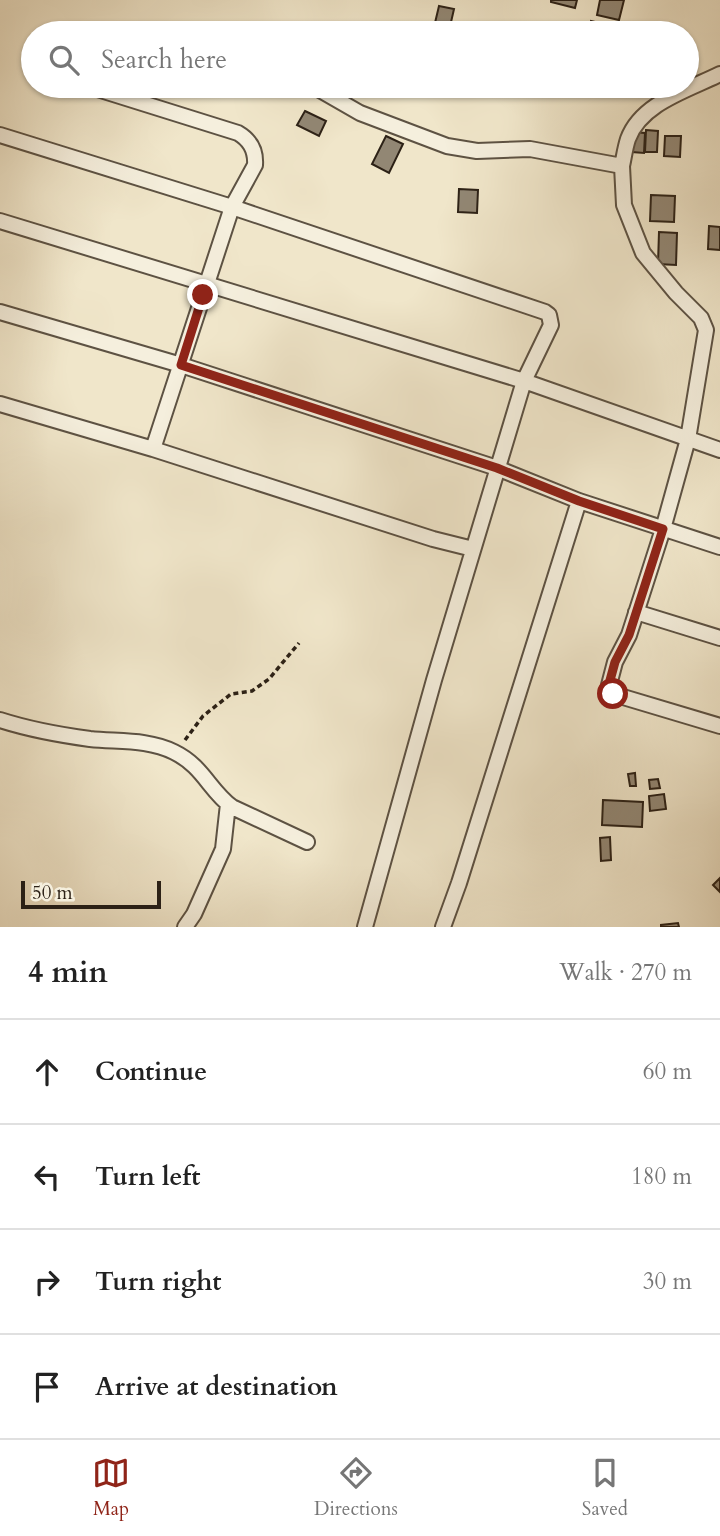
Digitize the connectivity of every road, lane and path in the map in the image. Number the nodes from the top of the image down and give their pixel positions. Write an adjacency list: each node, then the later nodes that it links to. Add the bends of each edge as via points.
1 (720, 74): 2 (street)
2 (699, 84)
3 (126, 98): 8 (street, via 247,138 255,165)
4 (334, 98): 7 (street, via 360,113 447,146 477,151 530,149)
5 (670, 98): 7 (street, via 639,120 628,138)
6 (0, 135): 8 (street)
7 (622, 166): 15 (street, via 624,205 643,253 701,318 706,330)
8 (232, 207): 10 (street); 13 (street, via 545,312 551,325)
9 (0, 220): 10 (street)
10 (207, 283): 12 (street); 13 (street)
11 (0, 312): 12 (street)
12 (181, 365): 16 (street); 18 (street)
13 (524, 380): 15 (street); 18 (street)
14 (0, 404): 16 (street)
15 (688, 439): 17 (street); 20 (street)
16 (153, 449): 22 (street)
17 (720, 450)
18 (497, 468): 19 (street); 22 (street)
19 (579, 501): 20 (street); 33 (street)
20 (663, 529): 21 (street); 23 (street)
21 (720, 547)
22 (473, 549): 32 (street)
23 (636, 612): 24 (street); 27 (street, via 615,662 609,684 613,694)
24 (720, 638)
25 (299, 643): 28 (path, via 270,679 252,691 231,694 203,716)
26 (0, 720): 28 (street, via 90,738 157,745)
27 (720, 726)
28 (175, 752): 29 (street, via 198,766)
29 (228, 804): 30 (street); 31 (street, via 223,849)
30 (307, 842)
31 (185, 927)
32 (365, 927)
33 (443, 927)

